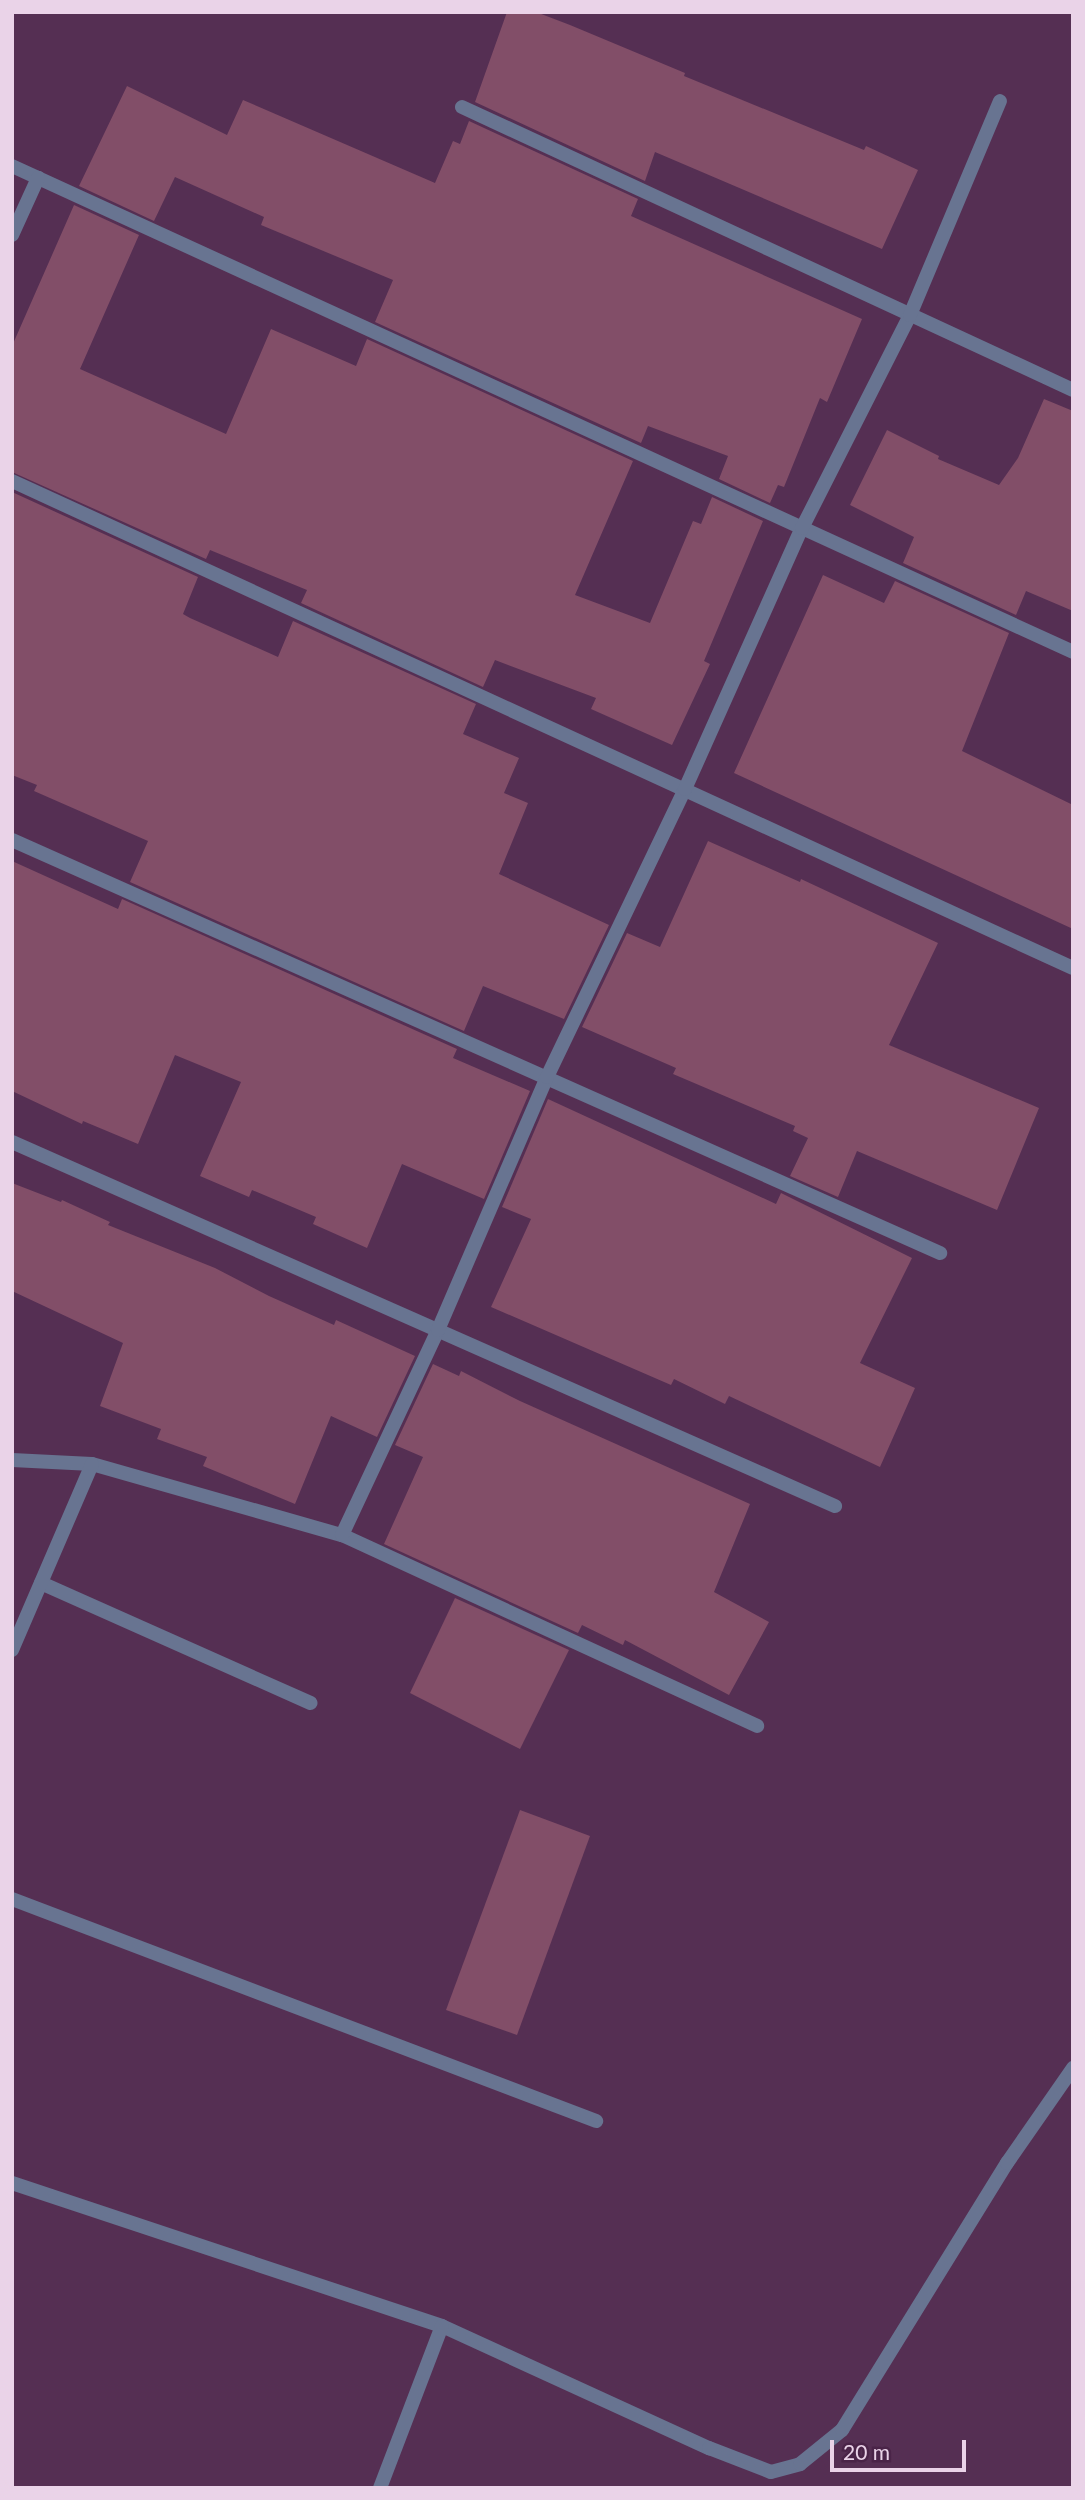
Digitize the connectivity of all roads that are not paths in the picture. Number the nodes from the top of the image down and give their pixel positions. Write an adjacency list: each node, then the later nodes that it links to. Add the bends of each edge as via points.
1 (1000, 101): 6 (street)
2 (463, 107): 6 (street)
3 (12, 166): 4 (street)
4 (38, 178): 5 (street); 9 (street)
5 (12, 236)
6 (910, 315): 7 (street); 9 (street)
7 (1073, 390)
8 (12, 481): 11 (street)
9 (802, 528): 10 (street); 11 (street)
10 (1073, 652)
11 (685, 789): 13 (street); 14 (street)
12 (12, 840): 14 (street)
13 (1073, 968)
14 (547, 1077): 16 (street); 17 (street)
15 (12, 1142): 17 (street)
16 (940, 1253)
17 (438, 1330): 20 (street); 21 (street)
18 (12, 1460): 19 (street)
19 (92, 1464): 21 (street); 22 (street)
20 (835, 1506)
21 (342, 1535): 26 (street)
22 (41, 1583): 23 (street); 25 (street)
23 (18, 1619): 24 (street)
24 (12, 1650)
25 (311, 1703)
26 (757, 1726)
27 (12, 1899): 29 (street)
28 (1073, 2068): 31 (street, via 1007,2163 842,2430 800,2464 771,2472)
29 (596, 2121)
30 (12, 2183): 31 (street)
31 (442, 2326): 32 (street)
32 (380, 2488)

